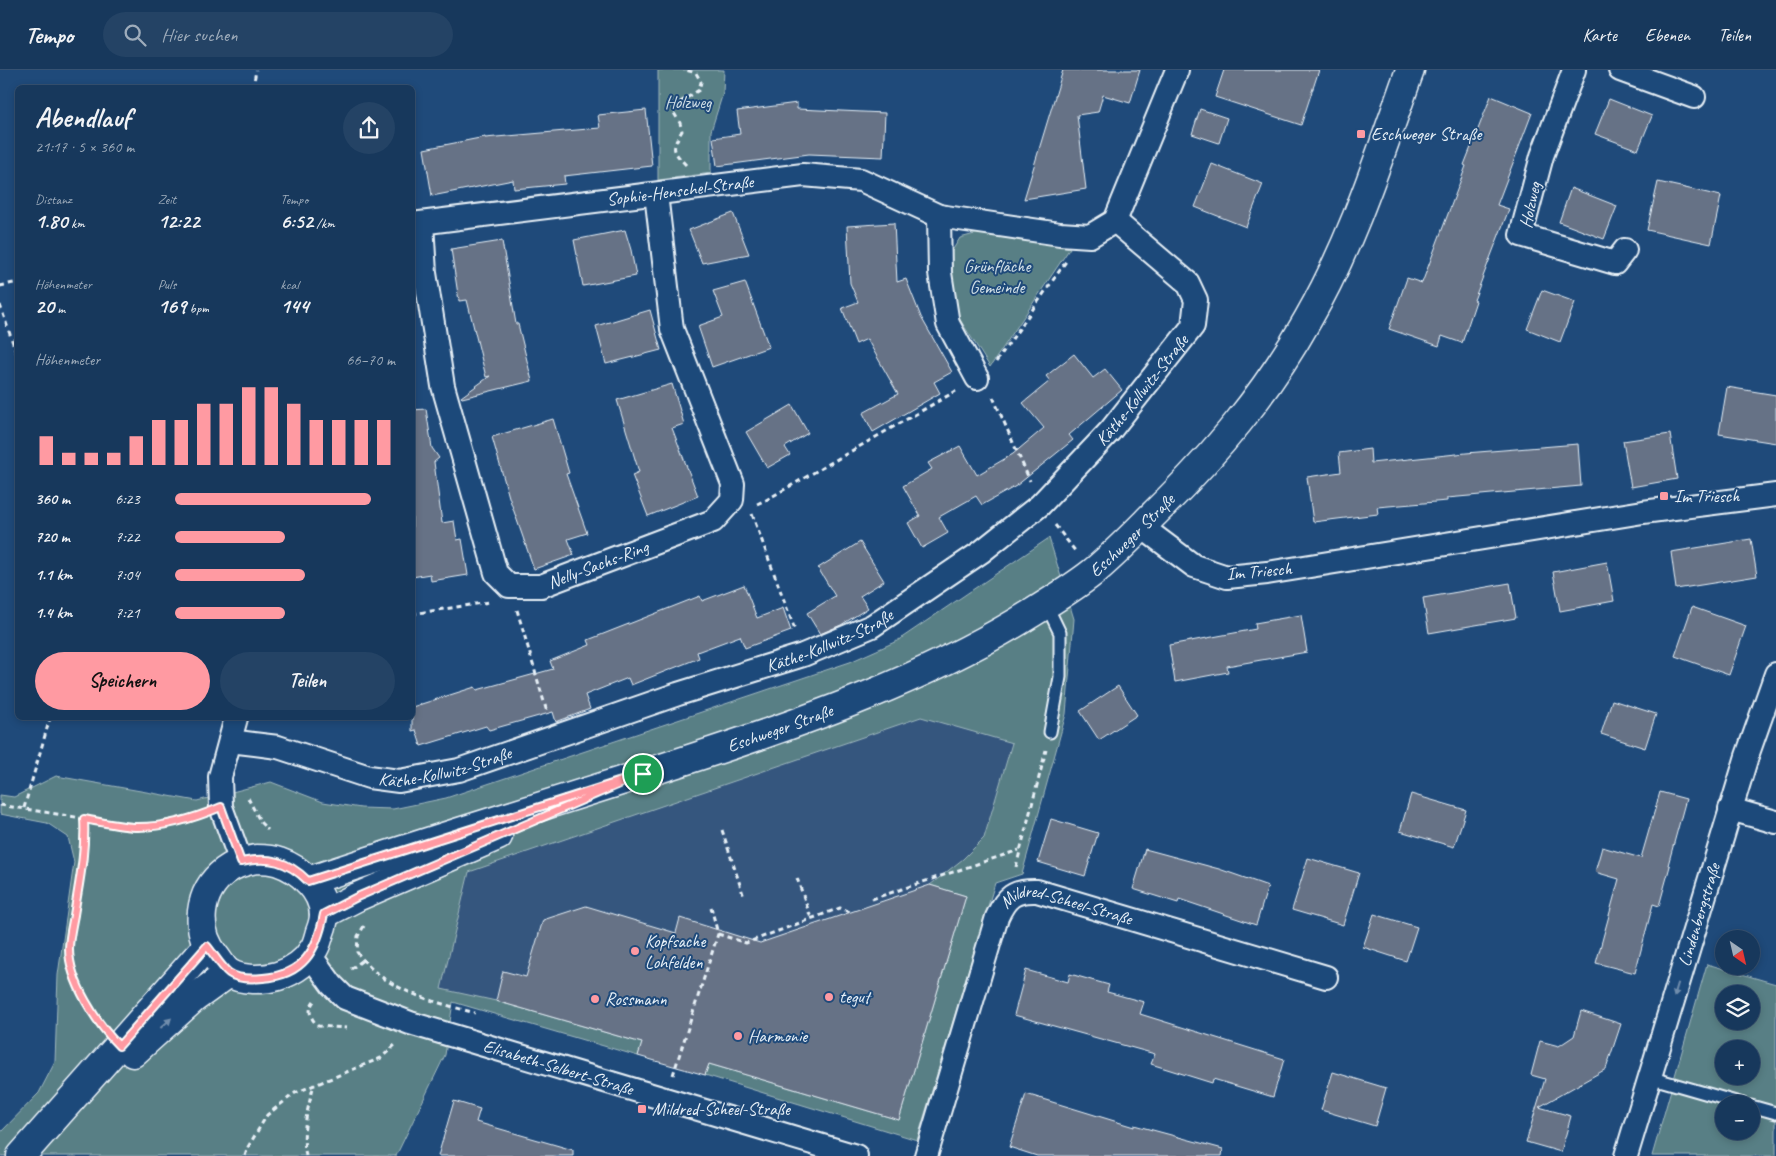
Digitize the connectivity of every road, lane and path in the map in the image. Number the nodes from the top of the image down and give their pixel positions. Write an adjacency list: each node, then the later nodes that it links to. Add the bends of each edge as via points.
1 (256, 70): 7 (path)
2 (686, 70): 9 (path, via 696,73 701,82 699,90 679,103 674,113 682,131 674,144 674,153 693,172)
3 (1177, 70): 12 (street)
4 (1410, 70): 23 (main road, Eschweger Straße, via 1354,224 1310,318 1236,427)
5 (1574, 70): 15 (street, Holzweg, via 1542,156 1521,235 1614,263)
6 (1620, 70): 8 (street)
7 (253, 85)
8 (1694, 98)
9 (693, 188): 10 (street, Sophie-Henschel-Straße); 11 (street, Sophie-Henschel-Straße, via 803,175 860,180)
10 (656, 194): 13 (street, Sophie-Henschel-Straße); 25 (street, Nelly-Sachs-Ring, via 672,328 733,484 732,500 713,521 541,586)
11 (939, 216): 14 (street, Sophie-Henschel-Straße); 20 (street, via 940,273 948,324)
12 (1115, 221): 14 (street, Sophie-Henschel-Straße, via 1090,236); 22 (street, Käthe-Kollwitz-Straße, via 1188,283 1196,300 1193,326 1110,431)
13 (417, 223): 25 (street, via 443,386 496,573)
14 (1085, 235): 20 (path)
15 (1624, 250)
16 (15, 283): 17 (path)
17 (0, 286)
18 (0, 305): 19 (path)
19 (15, 349)
20 (980, 380): 22 (path, via 986,382); 28 (path, via 766,500 749,506)
21 (1776, 495): 23 (street, Im Triesch, via 1643,512 1227,577 1194,566)
22 (1040, 505): 24 (path); 28 (street, Käthe-Kollwitz-Straße, via 981,552 872,626)
23 (1142, 526): 24 (main road, Eschweger Straße)
24 (1092, 573): 26 (main road, Eschweger Straße)
25 (509, 586): 27 (path, via 492,601); 33 (path)
26 (1046, 604): 32 (lane, via 1060,634 1060,677); 35 (main road, Eschweger Straße, via 983,643 876,693 786,727)
27 (415, 614)
28 (803, 654): 33 (street, Käthe-Kollwitz-Straße)
29 (1776, 674): 39 (street, Lindenbergstraße)
30 (49, 720): 38 (path)
31 (235, 720): 34 (street)
32 (1050, 732): 43 (path)
33 (552, 737): 34 (street, Käthe-Kollwitz-Straße, via 459,770 399,782 369,777 278,747)
34 (230, 741): 37 (street, via 220,777)
35 (643, 774): 46 (main road, Eschweger Straße); 52 (main road, Eschweger Straße)
36 (0, 805): 38 (path)
37 (221, 807): 40 (path, via 172,824 138,827); 44 (street)
38 (24, 808): 40 (path)
39 (1730, 809): 41 (street); 63 (street, Lindenbergstraße, one-way to 63)
40 (84, 819): 62 (path, via 83,862 69,948 70,963 85,999 107,1034)
41 (1776, 822)
42 (722, 830): 48 (path)
43 (1020, 850): 47 (path); 49 (path)
44 (241, 862): 46 (main road, via 256,859 279,862 293,868); 55 (main road, via 225,872 206,896 201,920)
45 (797, 878): 53 (path)
46 (308, 881): 52 (main road, via 319,897)
47 (1013, 895): 58 (street, Mildred-Scheel-Straße, via 1024,890 1036,891); 73 (street, Mildred-Scheel-Straße, via 1003,903 997,917)
48 (744, 896)
49 (872, 899)
50 (711, 908): 54 (path)
51 (850, 912): 53 (path, via 840,908)
52 (324, 914): 56 (main road, via 316,946)
53 (811, 918): 54 (path, via 746,943)
54 (718, 934): 66 (path)
55 (207, 946): 57 (main road); 62 (main road)
56 (310, 955): 57 (main road, via 290,972 273,978 249,978); 61 (street, Elisabeth-Selbert-Straße, via 345,998)
57 (229, 973): 69 (main road, one-way to 57, via 193,999)
58 (1326, 977)
59 (452, 1006): 60 (path)
60 (476, 1012)
61 (410, 1023): 64 (path, via 402,1039 381,1058); 66 (street, Elisabeth-Selbert-Straße)
62 (119, 1046): 69 (main road)
63 (1649, 1078): 65 (lane); 74 (street, Lindenbergstraße)
64 (314, 1084): 70 (path, via 295,1093 268,1115); 71 (path, via 306,1113 303,1142)
65 (1715, 1096)
66 (665, 1099): 72 (street, Elisabeth-Selbert-Straße)
67 (1760, 1109): 68 (lane)
68 (1776, 1113)
69 (30, 1147)
70 (245, 1156)
71 (306, 1156)
72 (856, 1156)
73 (926, 1156)
74 (1626, 1156)

